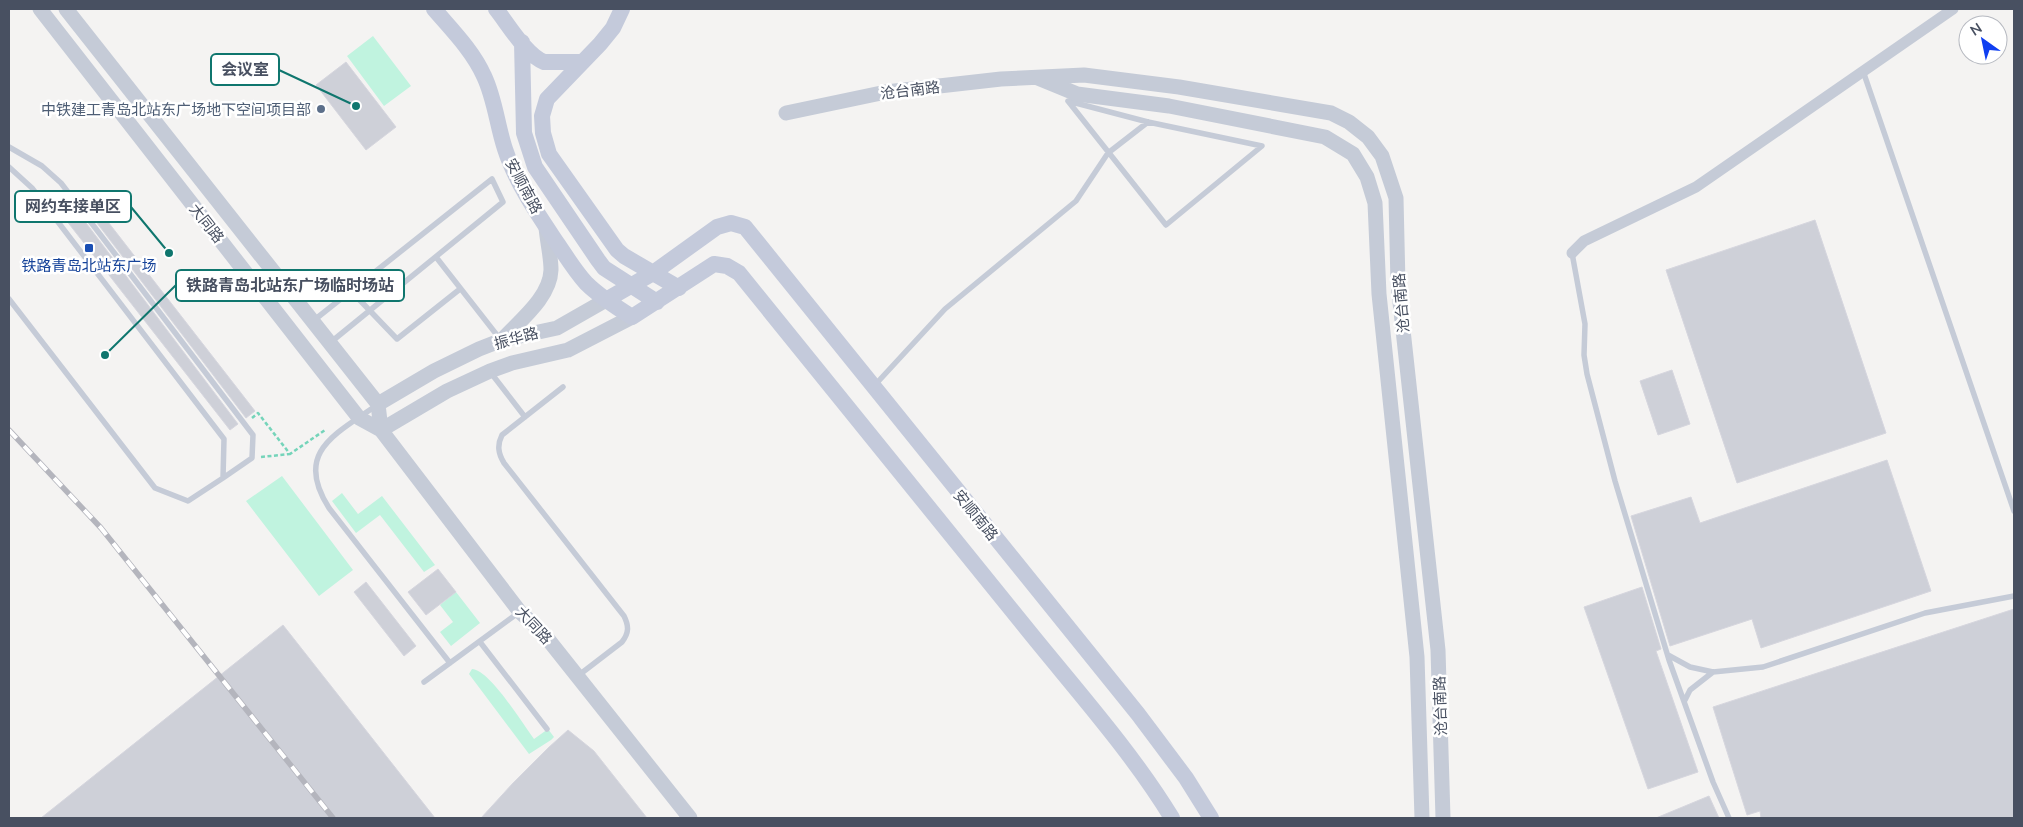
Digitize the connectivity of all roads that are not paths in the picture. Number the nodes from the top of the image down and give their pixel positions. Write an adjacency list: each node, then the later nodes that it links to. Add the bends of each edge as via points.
1 (40, 9): 38 (street, 大同路)
2 (66, 9): 30 (street, 大同路)
3 (434, 9): 17 (main road, 安顺南路, via 471,53 484,75 505,149 518,181)
4 (496, 9): 7 (main road)
5 (622, 9): 8 (main road, via 613,28)
6 (1953, 9): 9 (street)
7 (522, 42): 8 (main road, via 530,53 544,62); 21 (main road, via 524,133 535,167 604,268)
8 (582, 62): 20 (main road, via 548,99 542,116 549,154 617,250)
9 (1863, 71): 18 (street, via 1696,187 1584,241); 41 (lane)
10 (1034, 77): 11 (street, 沧台南路, via 886,92); 55 (street, 沧台南路, via 1077,94 1169,106 1326,136 1353,154 1367,177 1375,203 1379,294 1417,658); 56 (street, 沧台南路, via 1084,75 1331,113 1368,136 1382,156 1396,198 1398,284 1438,650)
11 (786, 113)
12 (1148, 122): 14 (lane); 14 (lane, via 1068,101); 14 (lane, via 1262,146 1166,225)
13 (9, 147): 40 (lane, via 42,166 61,183 253,435 252,458)
14 (1108, 153): 35 (lane, via 1076,201 945,310)
15 (9, 167): 40 (lane, via 32,188 224,438)
16 (730, 223): 20 (main road, 振华路, via 717,227); 35 (main road, 安顺南路, via 745,228)
17 (546, 227): 26 (main road, 安顺南路, via 577,272); 31 (street, via 551,271 547,287)
18 (1572, 253): 45 (lane, via 1585,324 1587,374)
19 (436, 257): 23 (lane); 24 (lane, via 503,202 492,179); 28 (lane)
20 (653, 273): 21 (main road, 振华路); 22 (main road)
21 (631, 286): 26 (main road, 振华路); 27 (main road)
22 (679, 288): 27 (main road); 53 (main road, 安顺南路, via 714,264 727,266 739,273 1112,735)
23 (460, 289): 28 (lane, via 397,339); 31 (lane)
24 (351, 291): 28 (lane); 30 (lane)
25 (9, 299): 40 (lane, via 155,488 188,501)
26 (606, 300): 29 (main road, 安顺南路); 31 (street, 振华路, via 557,328)
27 (658, 302): 29 (main road)
28 (369, 311): 32 (lane)
29 (632, 317): 33 (street, 振华路, via 568,350)
30 (312, 322): 32 (street, 大同路)
31 (502, 340): 36 (street, 振华路, via 434,371)
32 (329, 344): 36 (street, 大同路)
33 (490, 371): 37 (lane); 39 (street, 振华路, via 447,391)
34 (563, 387): 37 (lane)
35 (873, 388): 54 (main road, 安顺南路, via 1138,714 1186,778)
36 (378, 404): 38 (lane); 39 (street)
37 (525, 417): 48 (lane, via 502,435 499,442 501,458 628,623 627,635 622,642)
38 (359, 418): 39 (street, 大同路); 46 (lane, via 319,452 315,472 319,490 329,508)
39 (381, 430): 43 (street, 大同路)
40 (223, 478)
41 (2014, 511)
42 (2014, 596): 47 (lane, via 1925,614 1763,667)
43 (520, 612): 44 (lane); 48 (street, 大同路)
44 (480, 642): 46 (lane); 51 (lane)
45 (1668, 655): 47 (lane, via 1690,667); 50 (lane)
46 (450, 663): 49 (lane)
47 (1713, 672): 50 (lane, via 1690,690)
48 (577, 676): 52 (street, 大同路)
49 (424, 682)
50 (1685, 700): 57 (lane)
51 (547, 729)
52 (690, 818)
53 (1172, 818)
54 (1211, 818)
55 (1422, 818)
56 (1443, 818)
57 (1729, 818)

